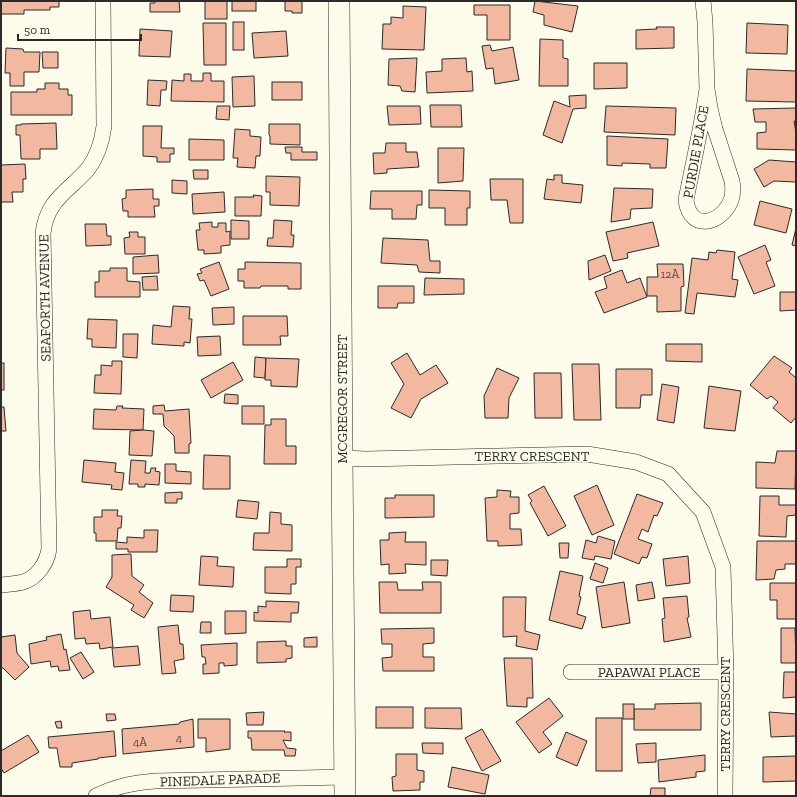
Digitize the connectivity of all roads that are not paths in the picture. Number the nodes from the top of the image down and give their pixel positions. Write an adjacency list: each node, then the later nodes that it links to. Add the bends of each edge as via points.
1 (102, 1): 6 (street, SEAFORTH AVENUE, via 103,136 88,168 57,198 47,215 43,232 48,556 29,580)
2 (339, 1): 5 (street, MCGREGOR STREET)
3 (703, 1): 4 (street, PURDIE PLACE)
4 (707, 89): 4 (street, PURDIE PLACE, via 713,122 733,189 725,211 718,218 702,221 689,213 686,200)
5 (342, 458): 8 (street, TERRY CRESCENT, via 587,454 636,462 668,474 703,512 723,567); 9 (street, MCGREGOR STREET)
6 (1, 585)
7 (571, 672): 8 (street, PAPAWAI PLACE)
8 (726, 672): 11 (street, TERRY CRESCENT)
9 (345, 786): 10 (street, PINEDALE PARADE, via 155,781 118,787)
10 (96, 796)
11 (725, 796)

